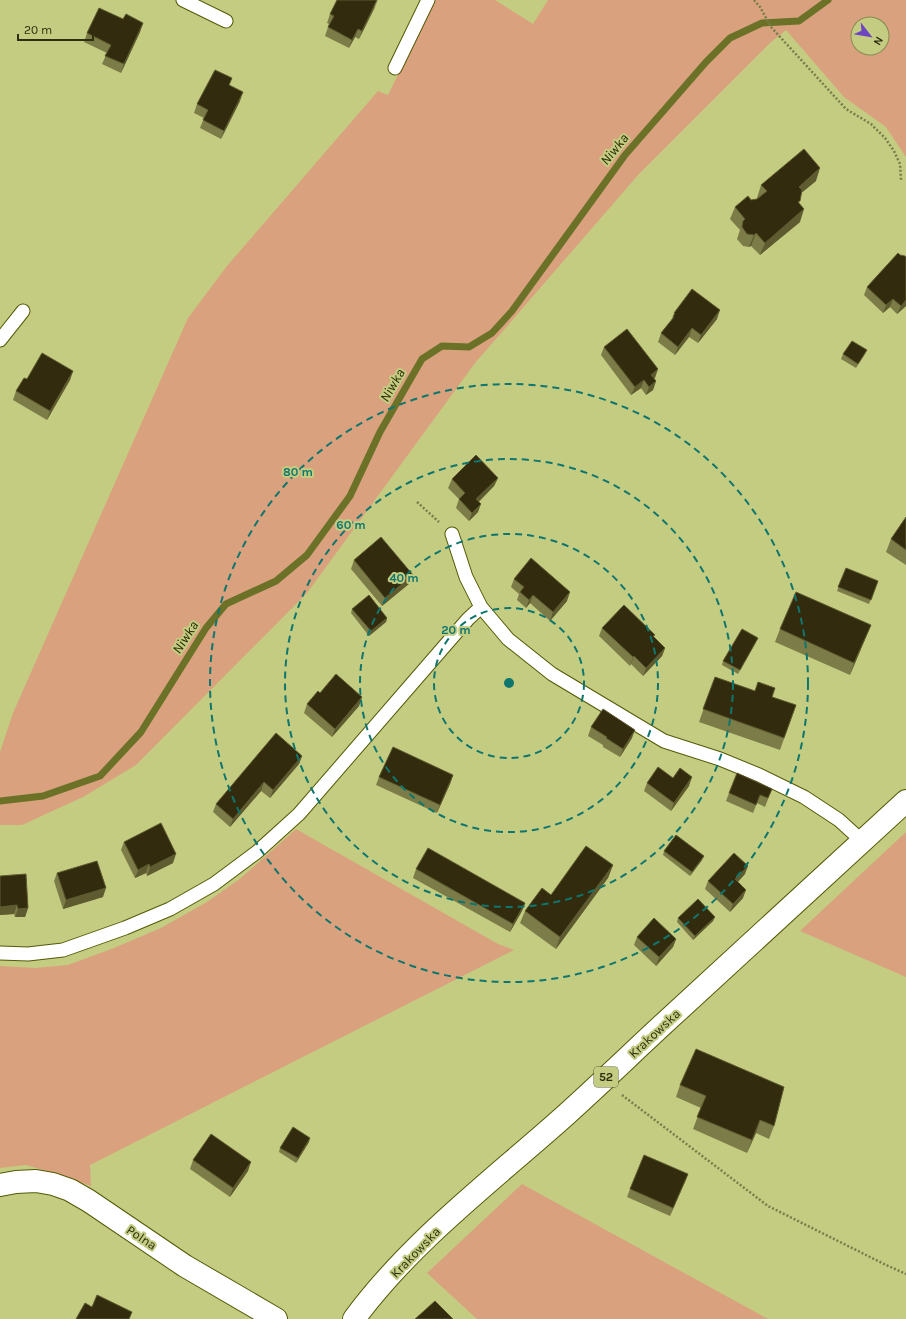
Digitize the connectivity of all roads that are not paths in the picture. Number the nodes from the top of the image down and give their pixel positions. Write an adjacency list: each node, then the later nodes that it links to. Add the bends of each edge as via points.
1 (183, 0): 3 (lane)
2 (428, 0): 4 (lane)
3 (226, 21)
4 (395, 68)
5 (23, 311): 6 (lane)
6 (0, 340)
7 (452, 534): 8 (lane, via 466,577)
8 (481, 607): 10 (lane, via 508,639 559,678 664,742 720,759 804,797 839,820); 11 (lane, via 299,814 257,852 214,884 170,909 63,950 28,954)
9 (906, 802): 10 (main road, Krakowska / 52)
10 (862, 840): 14 (main road, Krakowska / 52, via 603,1080 444,1222 402,1264)
11 (0, 952)
12 (0, 1185): 13 (main road, Polna, via 36,1181 70,1190 185,1266)
13 (276, 1319)
14 (354, 1319)

